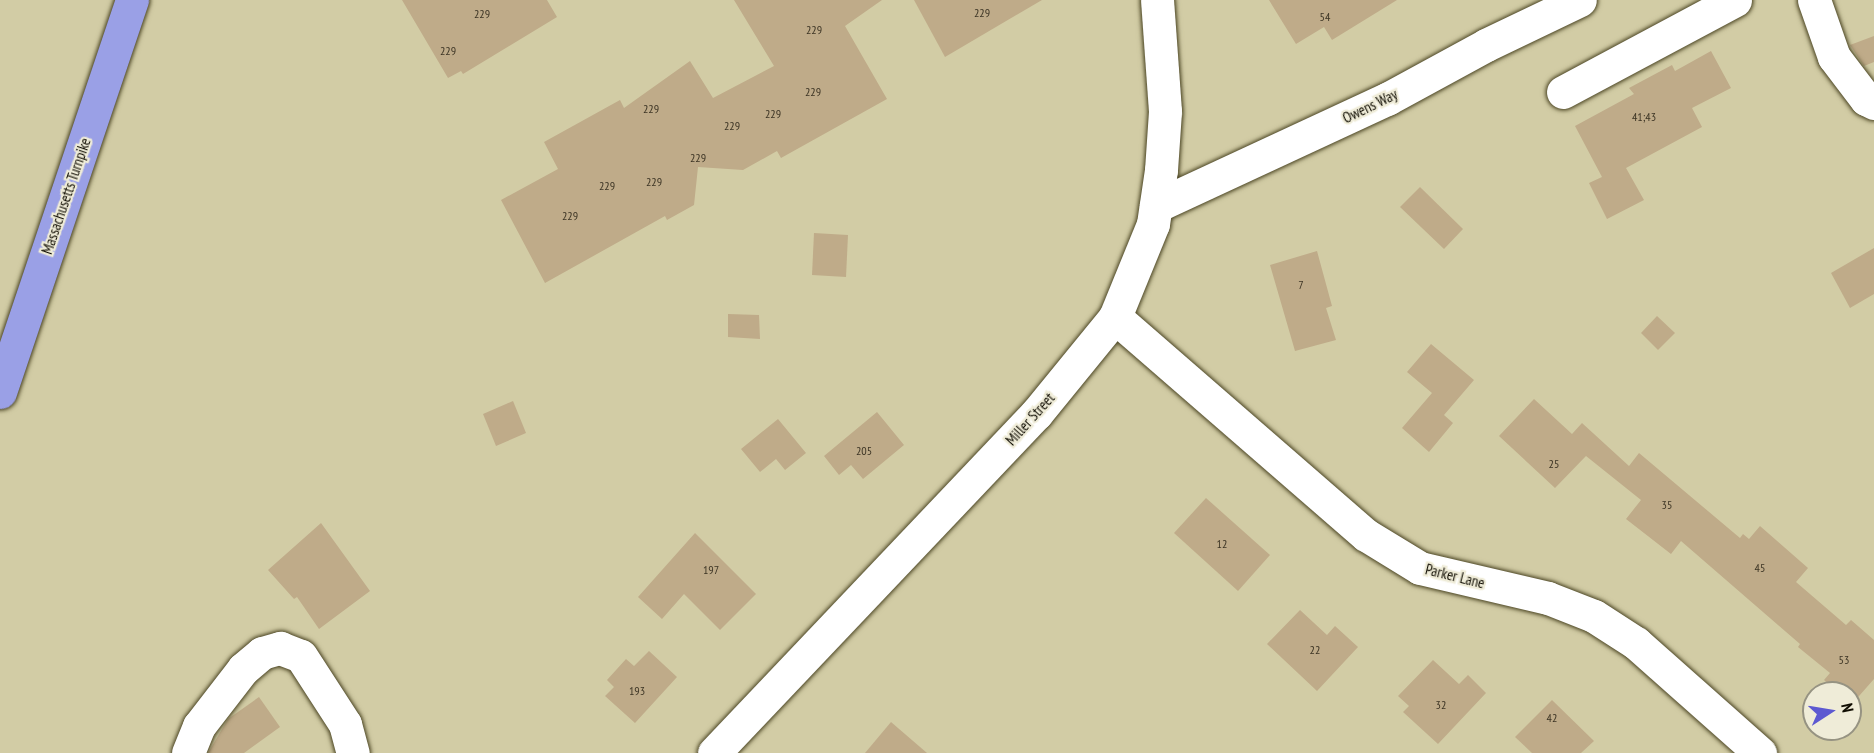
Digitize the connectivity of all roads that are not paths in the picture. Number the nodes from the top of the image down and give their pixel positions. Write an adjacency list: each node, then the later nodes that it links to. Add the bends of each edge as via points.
1 (132, 0): 10 (highway, Massachusetts Turnpike)
2 (1157, 0): 8 (street, Miller Street, via 1165,111)
3 (1580, 0): 8 (street, Owens Way, via 1387,99)
4 (1735, 0): 6 (street)
5 (1814, 0): 7 (street, via 1834,57 1866,99)
6 (1563, 92)
7 (1874, 103)
8 (1156, 206): 9 (street, Miller Street, via 1153,224)
9 (1115, 317): 13 (street, Miller Street, via 1036,414); 14 (street, Parker Lane, via 1366,535 1420,568 1548,598 1594,616 1636,643)
10 (0, 392)
11 (188, 753): 12 (street, via 199,726 243,669 262,653 280,648 301,656 345,724)
12 (353, 753)
13 (714, 753)
14 (1760, 753)

